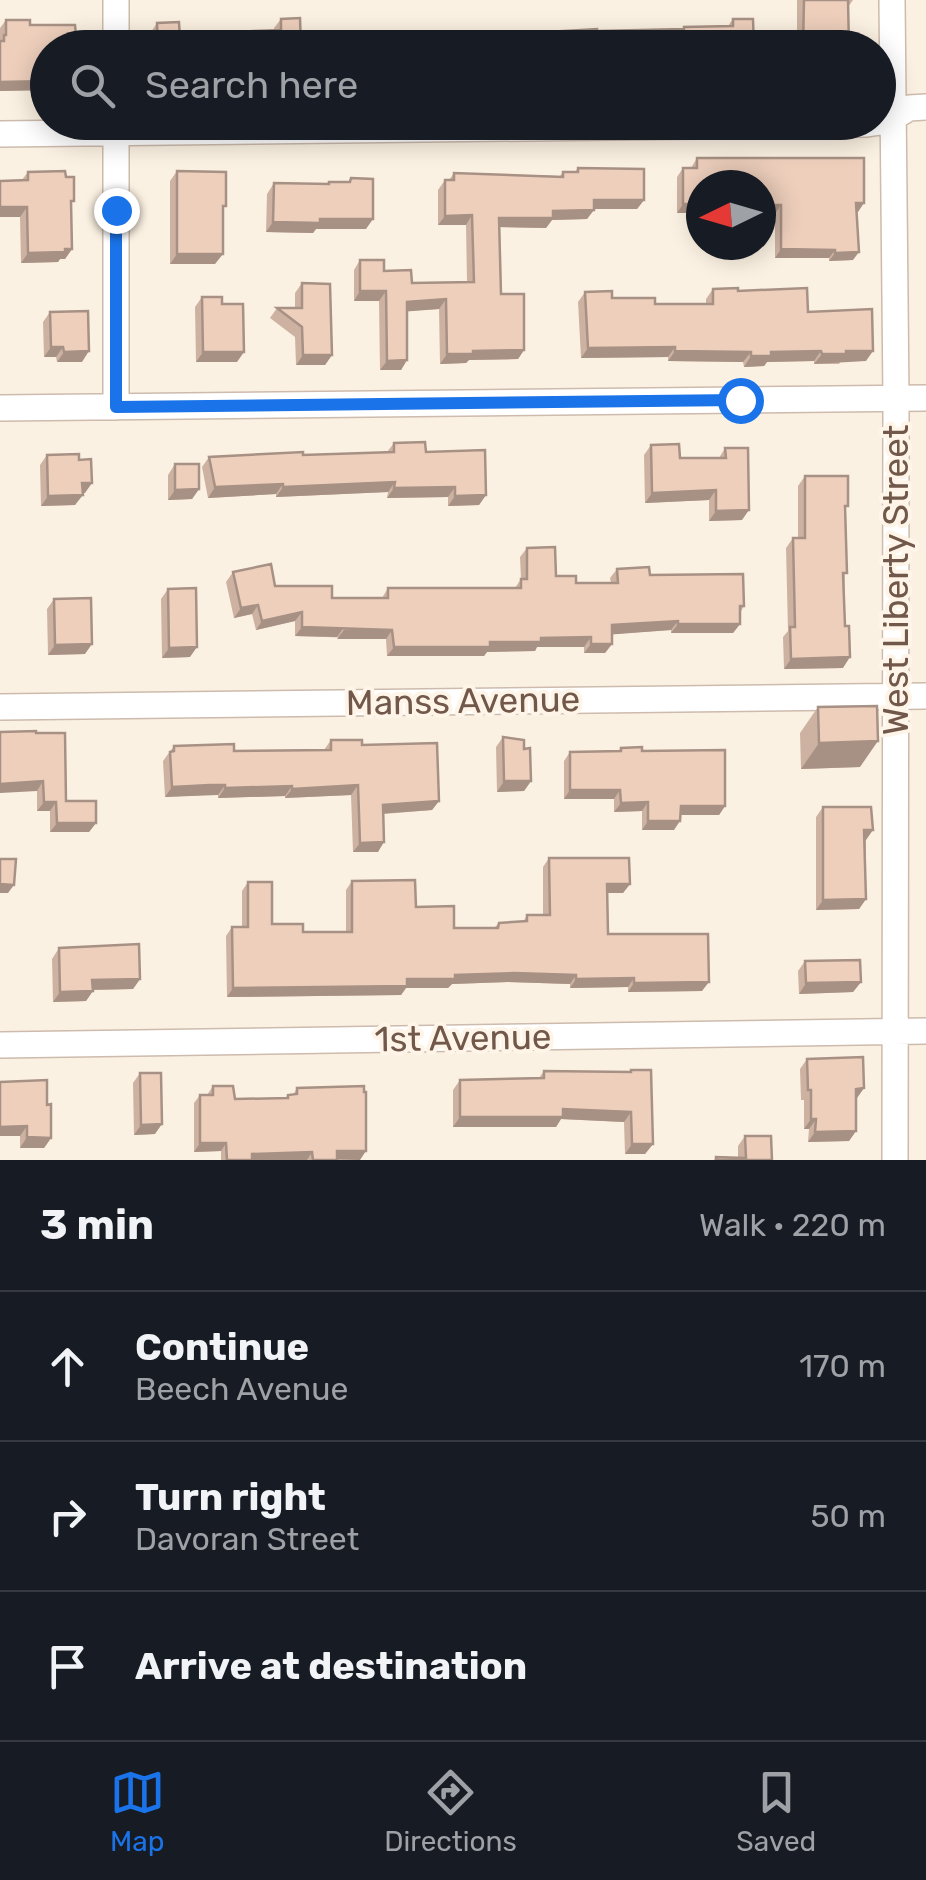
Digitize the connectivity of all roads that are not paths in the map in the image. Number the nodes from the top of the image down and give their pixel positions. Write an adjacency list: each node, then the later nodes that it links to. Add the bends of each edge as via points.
1 (116, 0): 3 (street)
2 (892, 0): 4 (street, West Liberty Street)
3 (116, 30)
4 (893, 30)
5 (926, 108): 6 (street)
6 (896, 117)
7 (30, 132): 8 (street)
8 (0, 134)
9 (116, 140): 13 (street)
10 (894, 140): 11 (street, West Liberty Street)
11 (896, 398): 12 (street); 13 (street); 16 (street, West Liberty Street)
12 (926, 398)
13 (116, 407): 14 (street)
14 (0, 408)
15 (926, 696): 16 (street, Manss Avenue)
16 (895, 697): 17 (street, Manss Avenue); 19 (street, West Liberty Street)
17 (0, 706)
18 (926, 1031): 19 (street, 1st Avenue)
19 (896, 1032): 20 (street, 1st Avenue); 21 (street, West Liberty Street)
20 (0, 1045)
21 (896, 1160)

